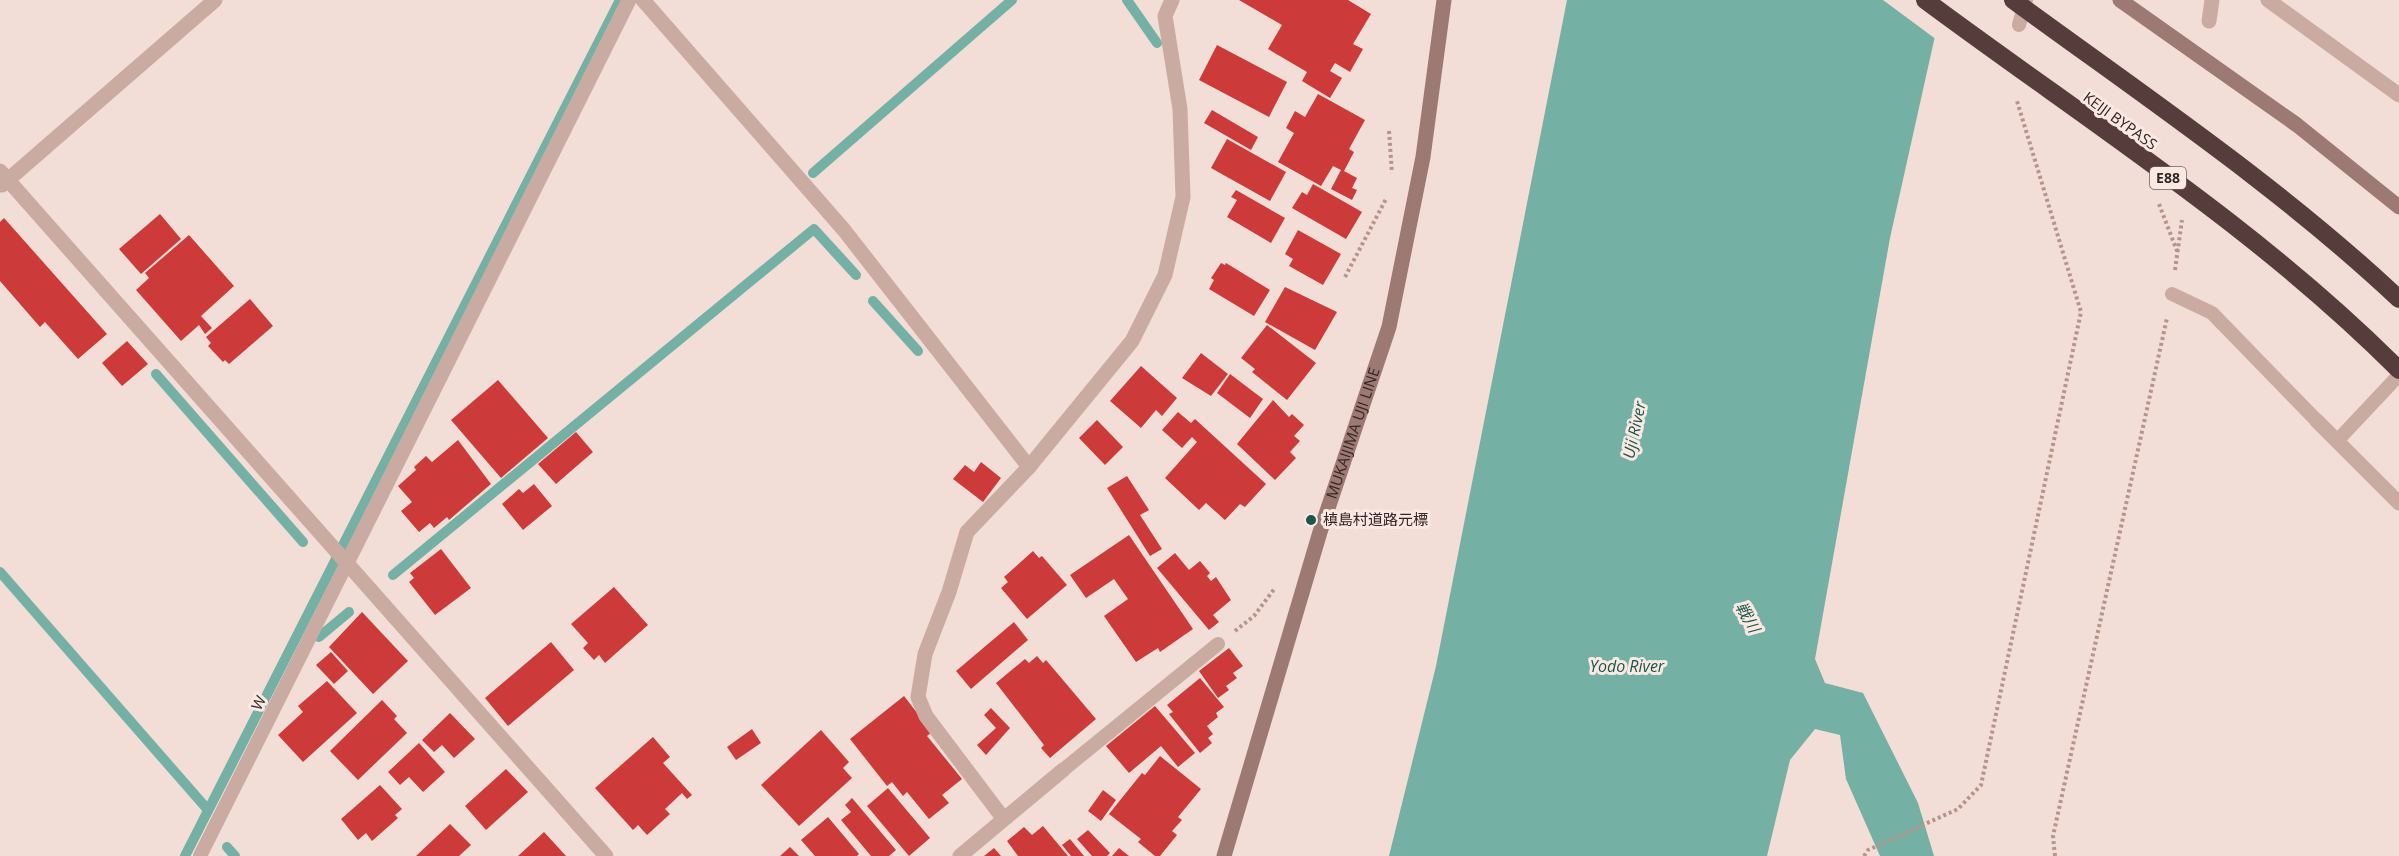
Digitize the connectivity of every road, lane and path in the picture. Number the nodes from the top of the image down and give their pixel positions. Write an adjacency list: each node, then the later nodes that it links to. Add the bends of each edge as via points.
1 (215, 0): 17 (street)
2 (629, 0): 33 (street)
3 (643, 0): 31 (street, via 844,230)
4 (1172, 0): 31 (street, via 1165,16 1180,109 1183,197 1165,275 1132,341)
5 (1444, 0): 19 (main road, MUKAIJIMA UJI LINE)
6 (1925, 0): 14 (highway, KEIJI BYPASS / E88, bridge)
7 (2013, 0): 26 (highway, bridge, via 2319,227)
8 (2026, 0): 13 (lane)
9 (2120, 0): 21 (main road, bridge, via 2297,125)
10 (2212, 0): 12 (street)
11 (2268, 0): 15 (street)
12 (2209, 21)
13 (2019, 25)
14 (2004, 58): 27 (highway, KEIJI BYPASS / E88, bridge, via 2214,210 2299,279); 42 (path, via 2081,312 1981,785 1958,809 1868,850)
15 (2399, 94)
16 (1389, 131): 18 (path)
17 (2, 179): 33 (street)
18 (1393, 183): 19 (path); 24 (path)
19 (1416, 194): 41 (main road, MUKAIJIMA UJI LINE, via 1389,327 1320,532)
20 (2156, 196): 23 (path)
21 (2399, 207)
22 (2182, 216): 23 (path)
23 (2177, 251): 25 (path)
24 (1345, 277)
25 (2172, 294): 29 (lane, via 2212,313); 43 (path, via 2053,836)
26 (2399, 299)
27 (2399, 370)
28 (2399, 375): 30 (lane)
29 (2317, 421): 30 (street)
30 (2337, 441): 32 (street)
31 (1029, 467): 37 (street, via 967,532 925,654 918,697 926,716)
32 (2399, 503)
33 (346, 565): 38 (lane, W); 39 (street)
34 (1281, 581): 35 (path, via 1254,616)
35 (1218, 644): 36 (lane)
36 (1063, 770): 37 (street)
37 (1003, 818): 40 (street)
38 (201, 856)
39 (606, 856)
40 (960, 856)
41 (1224, 856)
42 (1864, 856)
43 (2055, 856)

